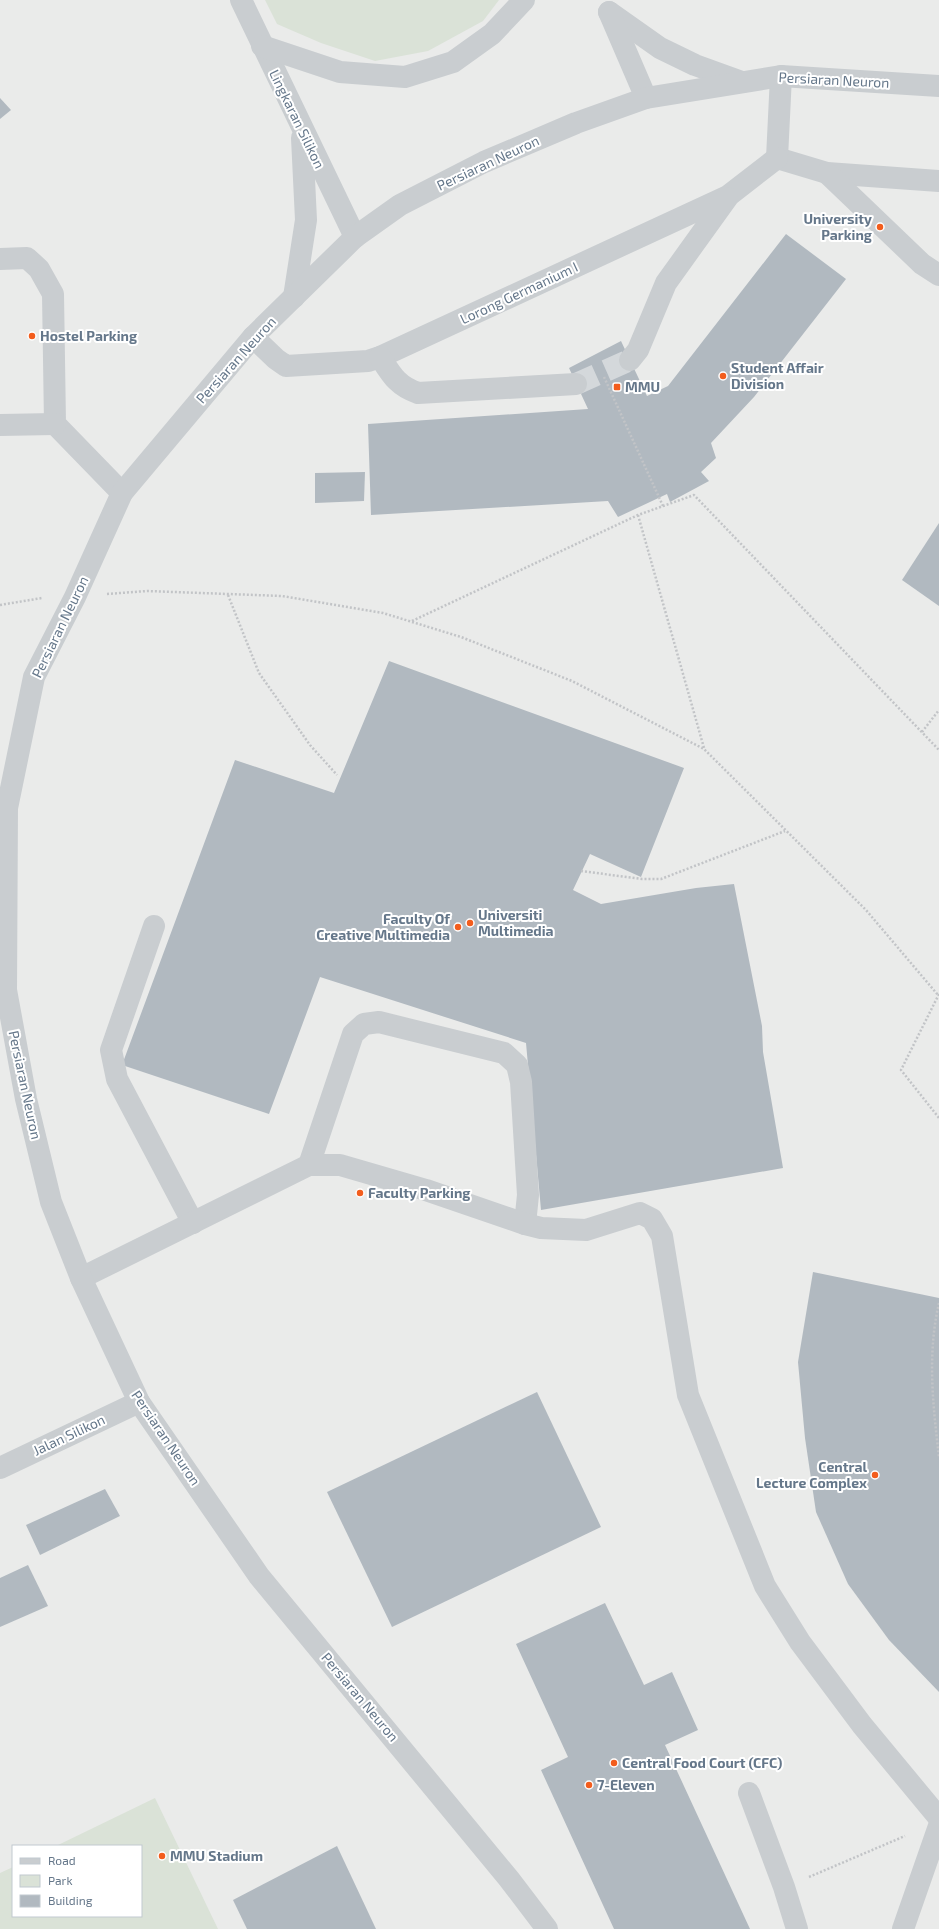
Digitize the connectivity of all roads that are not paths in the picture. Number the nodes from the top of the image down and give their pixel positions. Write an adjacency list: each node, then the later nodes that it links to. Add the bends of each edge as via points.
1 (241, 0): 4 (street, Lingkaran Silikon)
2 (524, 0): 4 (street, via 492,34 452,62 405,77 340,72)
3 (606, 6): 6 (street, via 660,48 695,65); 8 (street)
4 (262, 46): 9 (street, Lingkaran Silikon)
5 (781, 76): 6 (street, Persiaran Neuron); 7 (street, Persiaran Neuron); 10 (street)
6 (742, 82): 8 (street, Persiaran Neuron)
7 (939, 86)
8 (646, 98): 14 (street, Persiaran Neuron, via 576,123 484,162 400,205)
9 (301, 126): 14 (street, Lingkaran Silikon); 17 (street, via 306,220)
10 (777, 158): 11 (street); 13 (street, Lorong Germanium I)
11 (827, 173): 12 (street); 16 (street, via 922,264)
12 (939, 181)
13 (728, 196): 19 (street, Lorong Germanium I); 20 (street, via 666,283 638,350)
14 (355, 237): 17 (street, Persiaran Neuron)
15 (0, 259): 22 (street, via 27,258 39,269 54,294)
16 (939, 275)
17 (294, 297): 18 (street, Persiaran Neuron)
18 (253, 337): 19 (street, Lorong Germanium I, via 286,366 368,361); 24 (street, Persiaran Neuron)
19 (380, 357): 21 (street, via 397,382 406,389 418,393)
20 (630, 360)
21 (576, 384)
22 (55, 424): 23 (street); 24 (street)
23 (0, 425)
24 (122, 493): 26 (street, Persiaran Neuron, via 75,597 34,677 7,808)
25 (154, 926): 28 (street, via 111,1050 117,1079)
26 (3, 937): 30 (street, Persiaran Neuron, via 6,990 26,1099 51,1202)
27 (309, 1164): 28 (street); 29 (street, via 340,1165 426,1190); 29 (street, via 353,1034 364,1024 379,1022 504,1053 517,1065 521,1082 528,1195)
28 (193, 1223): 30 (street)
29 (525, 1224): 34 (street, via 541,1228 586,1230 640,1213 652,1219 662,1236 688,1395 765,1586 800,1642 862,1725)
30 (81, 1278): 31 (street, Persiaran Neuron)
31 (139, 1402): 32 (street, Jalan Silikon); 36 (street, Persiaran Neuron, via 260,1576 480,1843)
32 (0, 1468)
33 (749, 1793): 37 (street)
34 (939, 1818)
35 (939, 1826): 38 (street)
36 (546, 1929)
37 (797, 1929)
38 (903, 1929)

